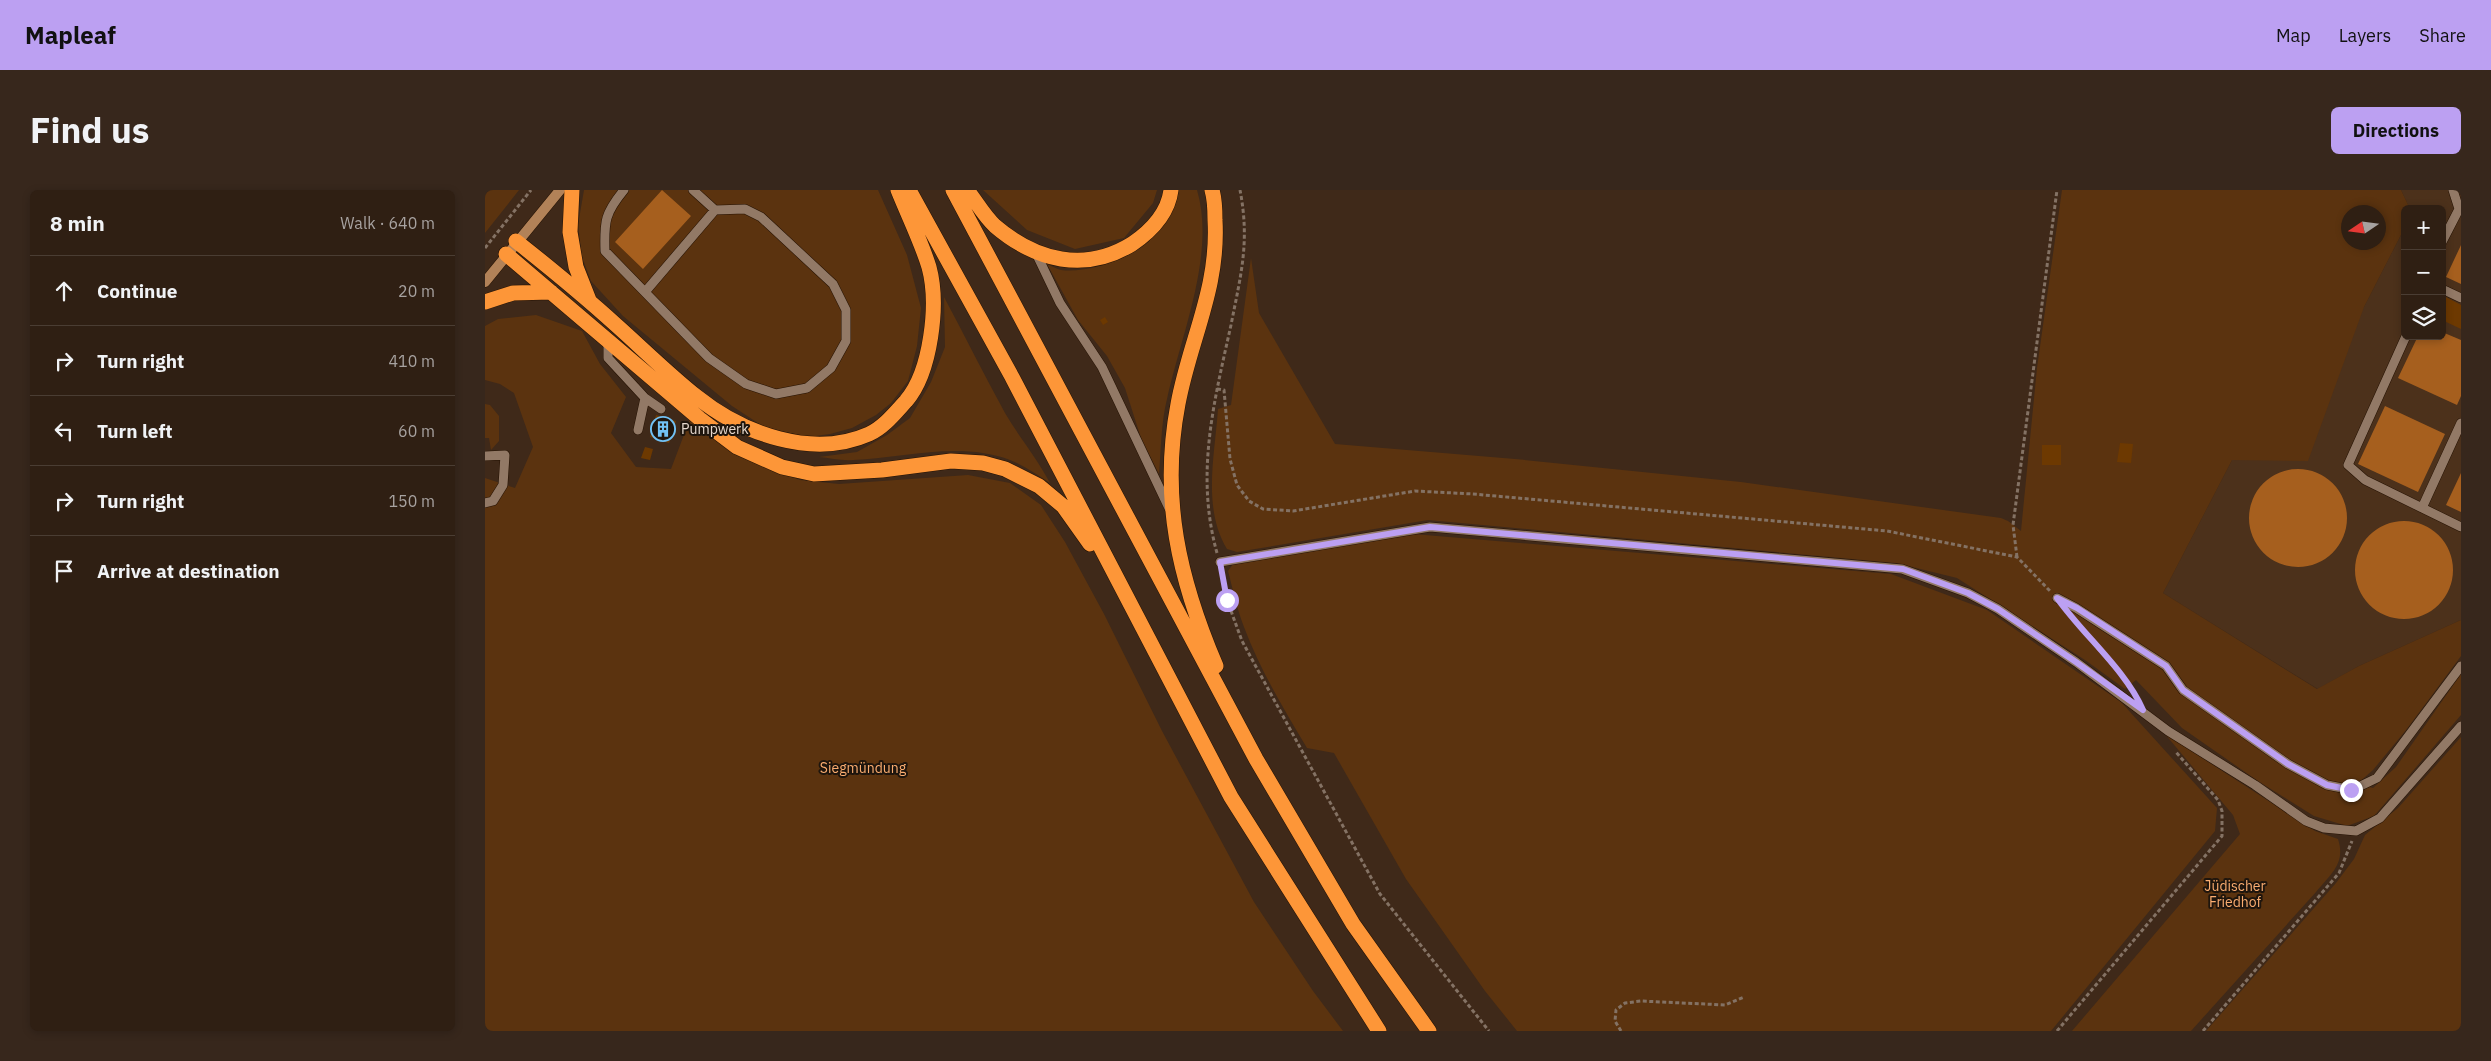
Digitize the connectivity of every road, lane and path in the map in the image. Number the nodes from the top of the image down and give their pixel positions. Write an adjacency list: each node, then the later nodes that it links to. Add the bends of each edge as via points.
1 (531, 190): 18 (path)
2 (560, 190): 17 (main road)
3 (572, 190): 26 (highway, via 570,232 576,267)
4 (624, 190): 24 (lane, via 609,208 604,229 605,251)
5 (693, 190): 15 (lane)
6 (897, 190): 26 (highway, via 929,268 933,319 927,357 911,395 889,420 871,433 843,442 814,445 773,438 751,429 698,398)
7 (909, 190): 42 (highway)
8 (953, 190): 49 (highway)
9 (967, 190): 19 (highway, via 995,226)
10 (1171, 190): 19 (highway, via 1162,214 1150,232 1116,252 1080,262 1059,260)
11 (1212, 190): 38 (highway, via 1217,246 1211,286 1178,404 1170,462)
12 (1240, 190): 30 (path, via 1245,215 1245,258)
13 (2057, 190): 40 (path, via 2013,526)
14 (2453, 190): 16 (lane, via 2459,209)
15 (715, 210): 24 (lane); 24 (lane, via 745,209 761,217 833,284 846,310 846,341 831,368 807,388 776,394 746,384 709,358)
16 (2446, 234)
17 (516, 241): 20 (main road); 26 (highway)
18 (485, 248)
19 (1035, 252): 38 (lane, via 1060,303 1102,367)
20 (506, 254): 21 (main road); 23 (highway)
21 (485, 282)
22 (2446, 291): 25 (lane)
23 (551, 292): 27 (highway, via 513,293); 28 (highway)
24 (645, 292)
25 (2461, 298)
26 (589, 301)
27 (485, 302)
28 (607, 339): 31 (lane, via 608,358); 42 (highway, via 737,447 781,468 814,474 967,461 1005,469 1022,477 1063,506)
29 (2404, 340): 37 (lane, via 2348,465 2365,480)
30 (1217, 389): 40 (path, via 1224,390 1230,459 1237,485 1249,501 1263,509 1293,510 1415,491 1473,494 1887,532); 41 (path, via 1210,425 1206,490 1209,524)
31 (645, 398): 32 (lane); 34 (lane)
32 (661, 409)
33 (2461, 423): 37 (lane)
34 (638, 430)
35 (485, 456): 36 (lane, via 505,455 503,485 493,501)
36 (485, 503)
37 (2422, 508): 39 (lane)
38 (1173, 515): 49 (highway, via 1189,594)
39 (2461, 527)
40 (2017, 557): 43 (path)
41 (1220, 562): 46 (lane, via 1430,527 1903,569 1968,593 1998,609); 54 (path, via 1227,600 1242,641 1380,894)
42 (1126, 595): 52 (highway, via 1231,797)
43 (2057, 598): 45 (lane, via 2166,666 2183,690 2288,764 2327,785 2351,790 2377,778)
44 (2072, 619): 46 (path, via 2135,691)
45 (2461, 666)
46 (2143, 710): 50 (lane, via 2168,731 2306,821 2324,828)
47 (2461, 726): 50 (lane, via 2380,818)
48 (2174, 750): 56 (path, via 2218,800 2222,811 2222,836)
49 (1256, 759): 53 (highway, via 1353,924)
50 (2356, 831): 57 (path, via 2339,873)
51 (1744, 997): 55 (path, via 1725,1005 1625,1003 1616,1010 1615,1021)
52 (1379, 1031)
53 (1429, 1031)
54 (1489, 1031)
55 (1621, 1031)
56 (2057, 1031)
57 (2203, 1031)

